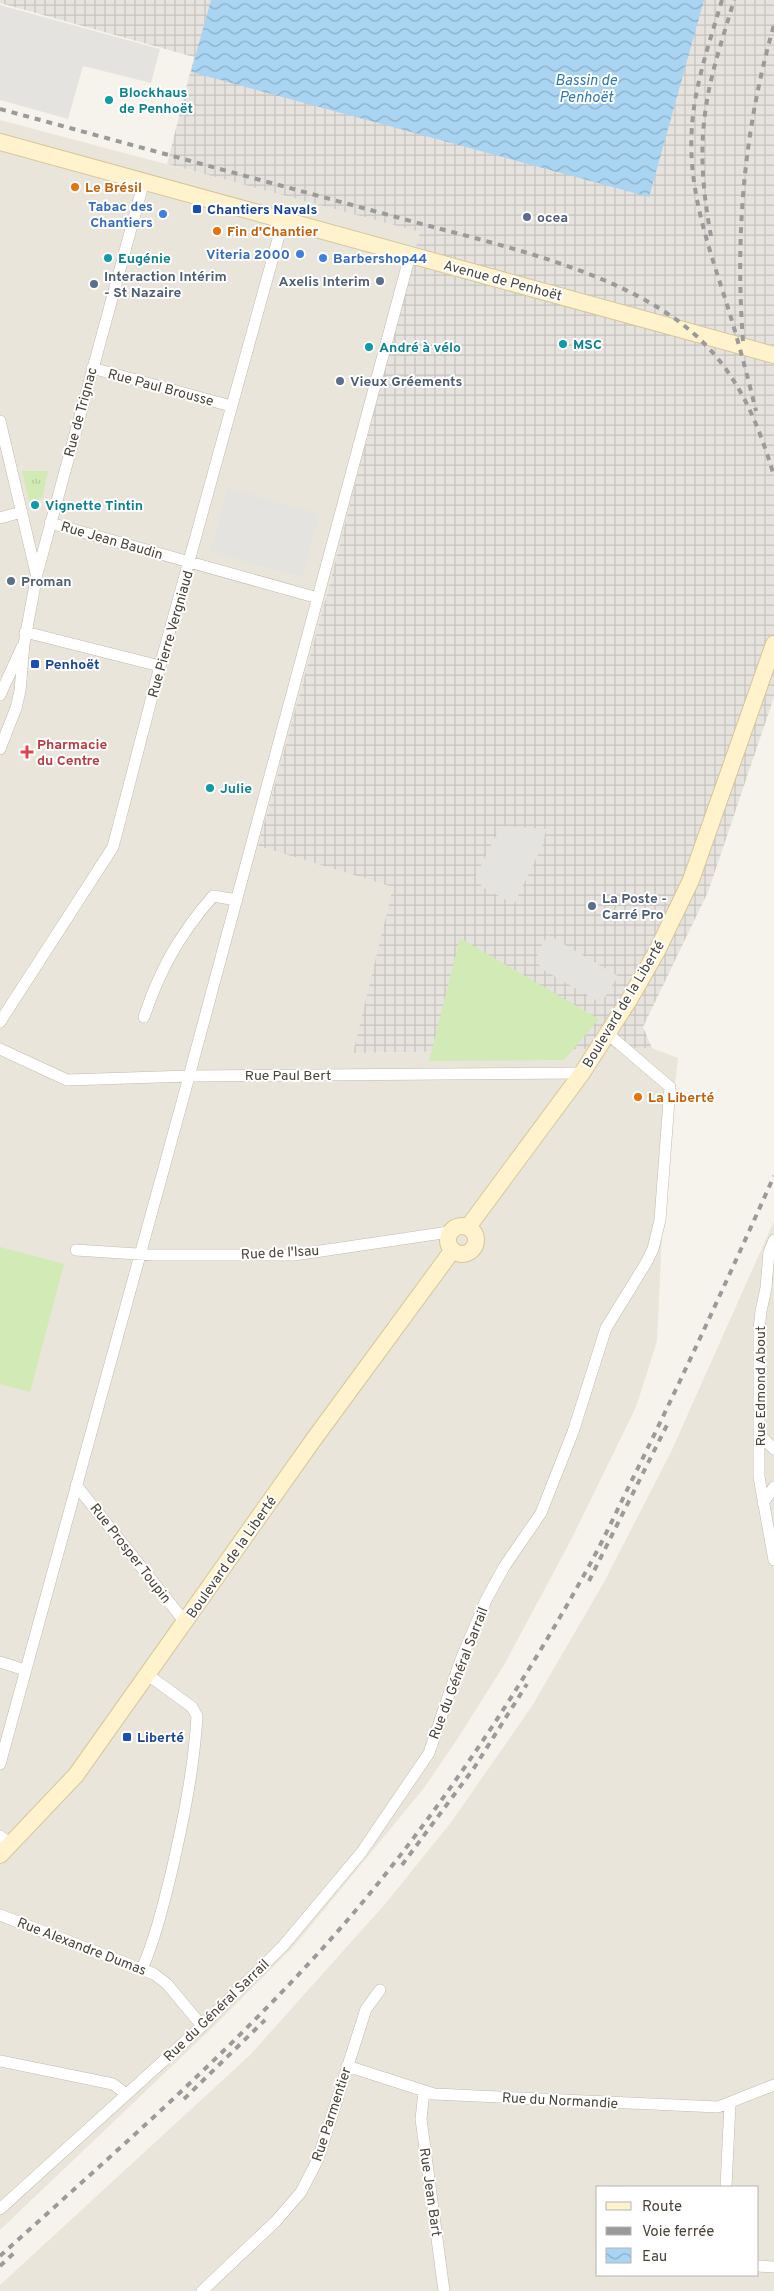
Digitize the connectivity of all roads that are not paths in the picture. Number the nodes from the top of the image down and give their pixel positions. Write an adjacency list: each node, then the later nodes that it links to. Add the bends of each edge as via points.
1 (0, 142): 2 (main road, Avenue de Penhoët)
2 (144, 181): 3 (main road, Avenue de Penhoët); 6 (street, Rue de Trignac)
3 (282, 220): 4 (main road, Avenue de Penhoët); 7 (street, Rue Pierre Vergniaud)
4 (410, 255): 5 (main road, Avenue de Penhoët); 14 (street)
5 (774, 356)
6 (92, 368): 7 (street, Rue Paul Brousse); 11 (street, Rue de Trignac)
7 (231, 406): 12 (street, Rue Pierre Vergniaud)
8 (0, 421): 9 (street)
9 (22, 512): 10 (street); 13 (street)
10 (0, 518)
11 (50, 523): 12 (street, Rue Jean Baudin); 13 (street, Rue de Trignac)
12 (190, 562): 14 (street, Rue Jean Baudin); 17 (street, Rue Pierre Vergniaud)
13 (36, 574): 15 (street, Rue de Trignac)
14 (318, 598): 20 (street)
15 (24, 638): 17 (street); 18 (street, Rue de Trignac); 19 (street, Rue de Trignac, via 20,691)
16 (774, 644): 23 (main road, Boulevard de la Liberté, via 680,905)
17 (160, 666): 22 (street, Rue Pierre Vergniaud, via 113,847)
18 (0, 695)
19 (0, 749)
20 (237, 900): 21 (street, via 213,896 189,925 164,965); 26 (street)
21 (144, 1017)
22 (0, 1022)
23 (608, 1034): 25 (main road, Boulevard de la Liberté); 49 (street, Rue du Général Sarrail, via 670,1087 660,1220 653,1249 606,1328 573,1432 540,1513 486,1600 460,1662 429,1753 361,1853 283,1946)
24 (0, 1049): 26 (street, Rue Paul Bert, via 67,1080)
25 (582, 1073): 26 (street, Rue Paul Bert); 27 (main road, Boulevard de la Liberté)
26 (189, 1076): 32 (street)
27 (468, 1227): 28 (main road, via 456,1227); 31 (main road, via 476,1239 474,1246 466,1253)
28 (450, 1232): 31 (main road, via 448,1243); 32 (street, Rue de l'Isau, via 294,1254)
29 (774, 1240): 33 (street, Rue Edmond About, via 769,1252)
30 (76, 1250): 32 (street, Rue de l'Isau)
31 (452, 1251): 40 (main road, Boulevard de la Liberté)
32 (139, 1254): 36 (street)
33 (770, 1288): 34 (street, Rue Edmond About, via 761,1311 759,1330)
34 (760, 1434): 35 (street); 38 (street, Rue Edmond About, via 759,1477)
35 (774, 1448)
36 (76, 1485): 40 (street, Rue Prosper Toupin); 42 (street)
37 (774, 1487): 38 (street)
38 (763, 1503): 39 (street, Rue Edmond About)
39 (774, 1560)
40 (185, 1622): 43 (main road, Boulevard de la Liberté)
41 (0, 1662): 42 (street)
42 (25, 1670): 44 (street)
43 (148, 1674): 45 (main road, Boulevard de la Liberté, via 76,1775); 47 (street, via 192,1708 197,1716 182,1827 163,1908)
44 (0, 1764)
45 (4, 1845)
46 (0, 1915): 47 (street, Rue Alexandre Dumas)
47 (142, 1969): 49 (street, Rue Alexandre Dumas, via 167,1984)
48 (380, 1990): 51 (street, Rue Parmentier, via 366,2009)
49 (202, 2026): 54 (street, Rue du Général Sarrail)
50 (0, 2061): 54 (street, via 113,2084)
51 (347, 2066): 53 (street, Rue du Normandie); 60 (street, Rue Parmentier, via 318,2159 301,2192)
52 (774, 2085): 55 (street, Rue du Normandie)
53 (424, 2092): 55 (street, Rue du Normandie, via 718,2107); 61 (street, Rue Jean Bart, via 421,2119)
54 (126, 2094): 57 (street, Rue du Général Sarrail)
55 (730, 2103): 56 (street)
56 (726, 2186)
57 (0, 2209)
58 (759, 2266): 59 (street)
59 (774, 2267)
60 (202, 2291)
61 (444, 2291)

